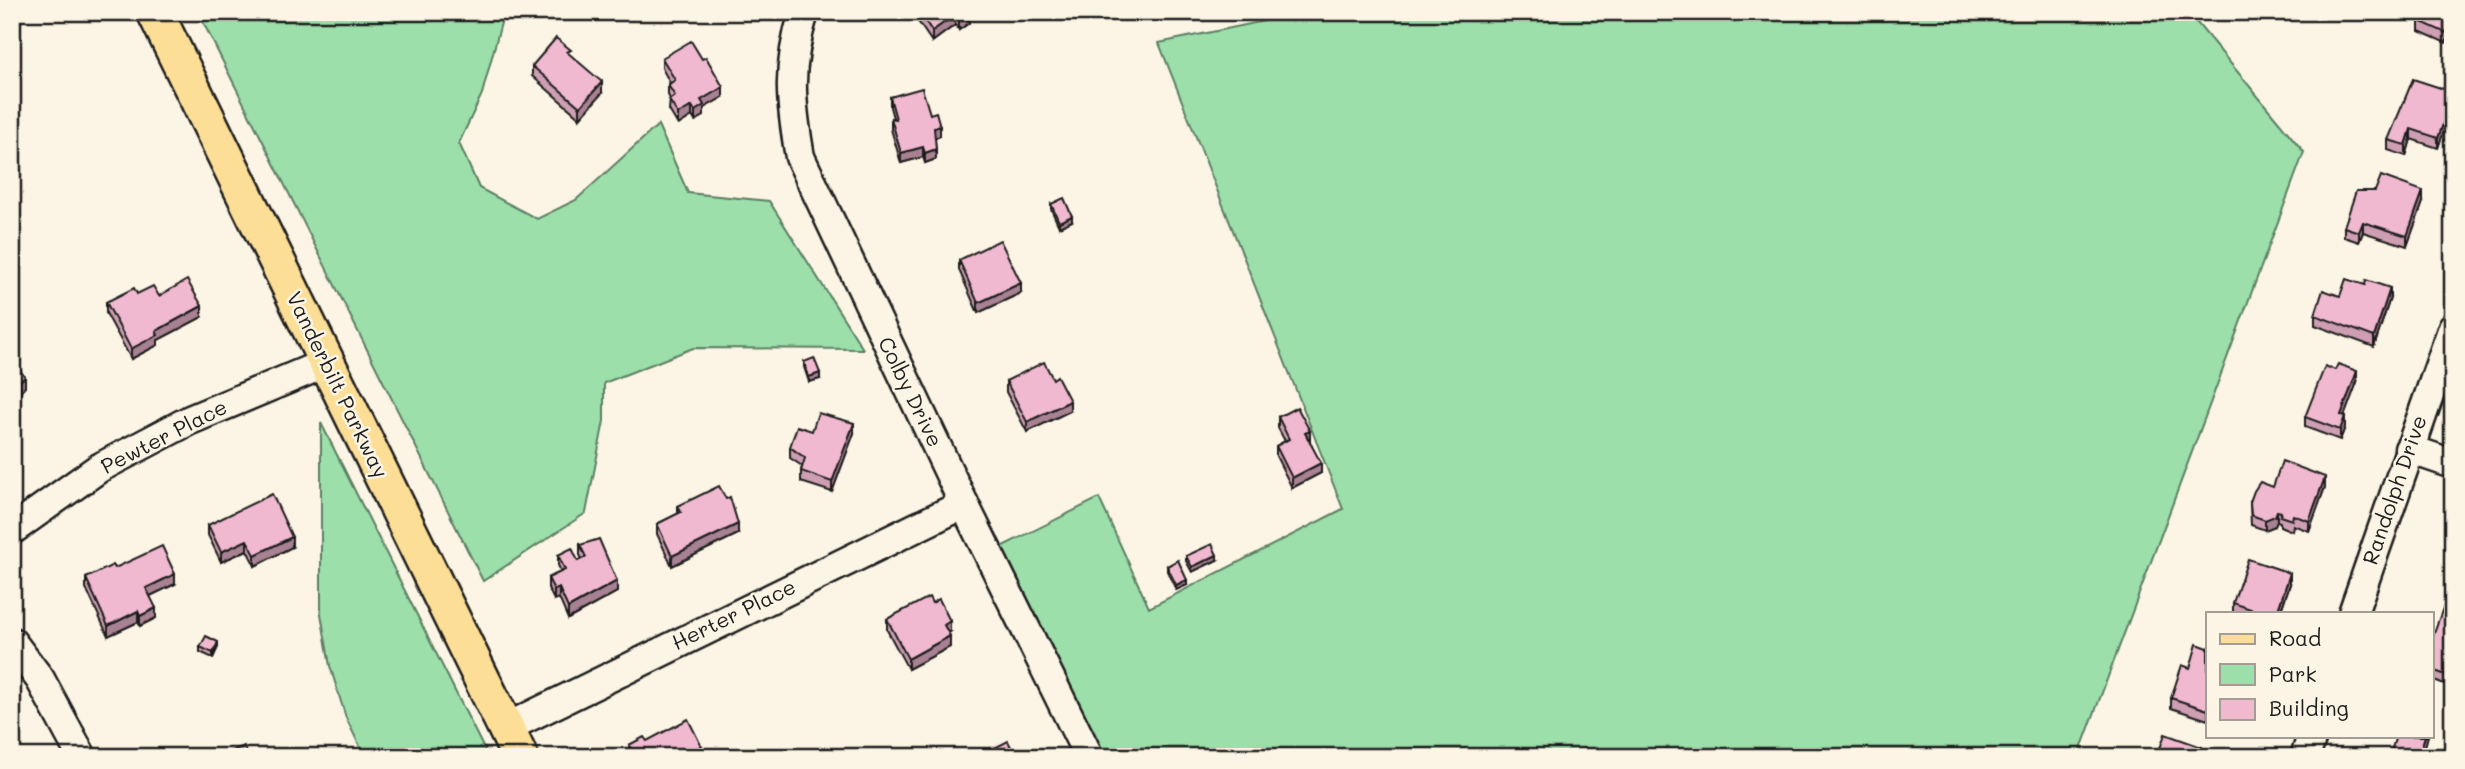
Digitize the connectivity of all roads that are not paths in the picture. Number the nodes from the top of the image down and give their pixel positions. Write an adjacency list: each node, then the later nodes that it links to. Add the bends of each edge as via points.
1 (155, 12): 4 (main road, Vanderbilt Parkway)
2 (804, 12): 7 (street, Colby Drive, via 793,49 790,100 800,157)
3 (2453, 327): 5 (street, Randolph Drive)
4 (326, 363): 8 (street, Pewter Place, via 190,420 99,468); 12 (main road, Vanderbilt Parkway)
5 (2409, 449): 6 (street); 9 (street, Randolph Drive)
6 (2453, 464)
7 (964, 504): 12 (street, Herter Place); 14 (street, Colby Drive)
8 (12, 530)
9 (2353, 612)
10 (12, 642): 13 (street, via 40,679)
11 (2311, 738): 15 (street)
12 (513, 742)
13 (82, 757)
14 (1089, 757)
15 (2305, 757)

